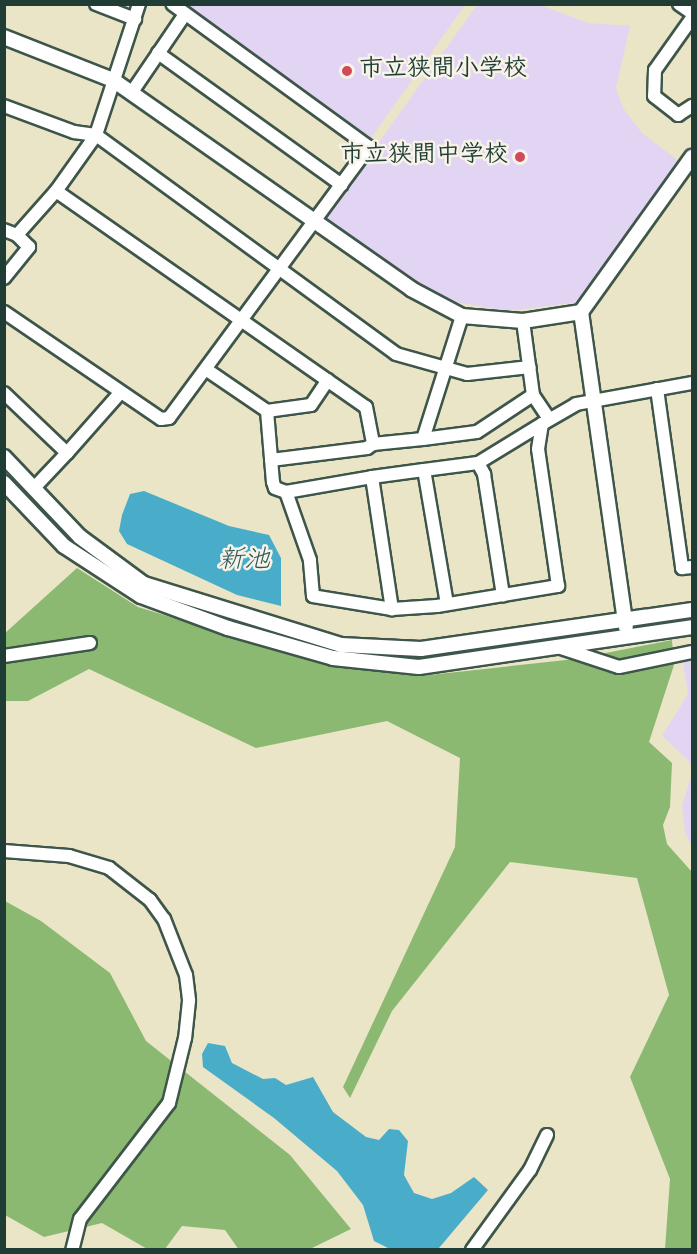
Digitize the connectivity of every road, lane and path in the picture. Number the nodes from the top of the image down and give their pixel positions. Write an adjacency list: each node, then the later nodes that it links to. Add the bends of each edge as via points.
1 (96, 4): 8 (street)
2 (139, 4): 8 (street)
3 (172, 4): 6 (street)
4 (680, 4): 5 (street)
5 (693, 13)
6 (186, 14): 10 (street); 17 (street, via 369,147)
7 (693, 18): 14 (street, via 655,70 654,96 678,115)
8 (135, 19): 11 (street)
9 (4, 37): 11 (street)
10 (158, 53): 12 (street); 17 (street)
11 (113, 80): 12 (street); 15 (street)
12 (132, 92): 19 (street)
13 (4, 106): 15 (street, via 74,132)
14 (693, 106)
15 (96, 135): 18 (street); 22 (street)
16 (693, 157): 25 (street)
17 (342, 185): 19 (street)
18 (56, 191): 21 (street); 27 (street)
19 (315, 222): 22 (street); 26 (street, via 411,289)
20 (4, 230): 21 (street)
21 (17, 235): 23 (street, via 29,247)
22 (280, 270): 27 (street); 30 (street, via 396,354)
23 (4, 278)
24 (4, 312): 35 (street)
25 (581, 312): 28 (street); 38 (street)
26 (462, 316): 28 (street); 30 (street)
27 (243, 321): 31 (street); 32 (street)
28 (523, 321): 29 (street)
29 (530, 367): 30 (street, via 467,374); 37 (street)
30 (445, 369): 41 (street)
31 (207, 370): 35 (street, via 168,418 161,419); 39 (street)
32 (327, 380): 39 (street, via 311,405); 42 (street, via 366,406)
33 (693, 383): 34 (street)
34 (657, 389): 38 (street); 52 (street, via 682,568)
35 (121, 392): 43 (street)
36 (4, 393): 43 (street)
37 (533, 395): 40 (street); 41 (street, via 477,432)
38 (594, 401): 40 (street, via 576,404); 57 (street)
39 (267, 411): 45 (street)
40 (546, 422): 46 (street); 53 (street, via 538,449 558,586)
41 (423, 439): 42 (street)
42 (372, 444): 45 (street, via 367,448)
43 (67, 453): 50 (street)
44 (4, 457): 50 (street)
45 (271, 460): 51 (street, via 275,488)
46 (478, 463): 47 (street); 53 (street, via 484,474)
47 (424, 470): 48 (street); 54 (street)
48 (372, 477): 51 (street); 55 (street)
49 (4, 483): 61 (street, via 64,546 141,596 228,628 333,658 419,667)
50 (34, 488): 57 (street, via 80,537 144,584 341,645 421,649)
51 (286, 492): 55 (street, via 310,560 313,596)
52 (693, 567)
53 (503, 596): 54 (street)
54 (447, 604): 55 (street)
55 (392, 609)
56 (693, 610): 57 (street)
57 (625, 620): 59 (street)
58 (693, 627): 59 (street)
59 (628, 636): 61 (street)
60 (90, 643): 63 (street)
61 (555, 646): 62 (street, via 619,667)
62 (693, 652)
63 (4, 656)
64 (4, 851): 66 (street, via 69,856 109,868 150,900 164,919 186,975 189,1001 185,1038 169,1103 80,1219)
65 (546, 1135): 67 (street, via 530,1170)
66 (72, 1250)
67 (472, 1250)

